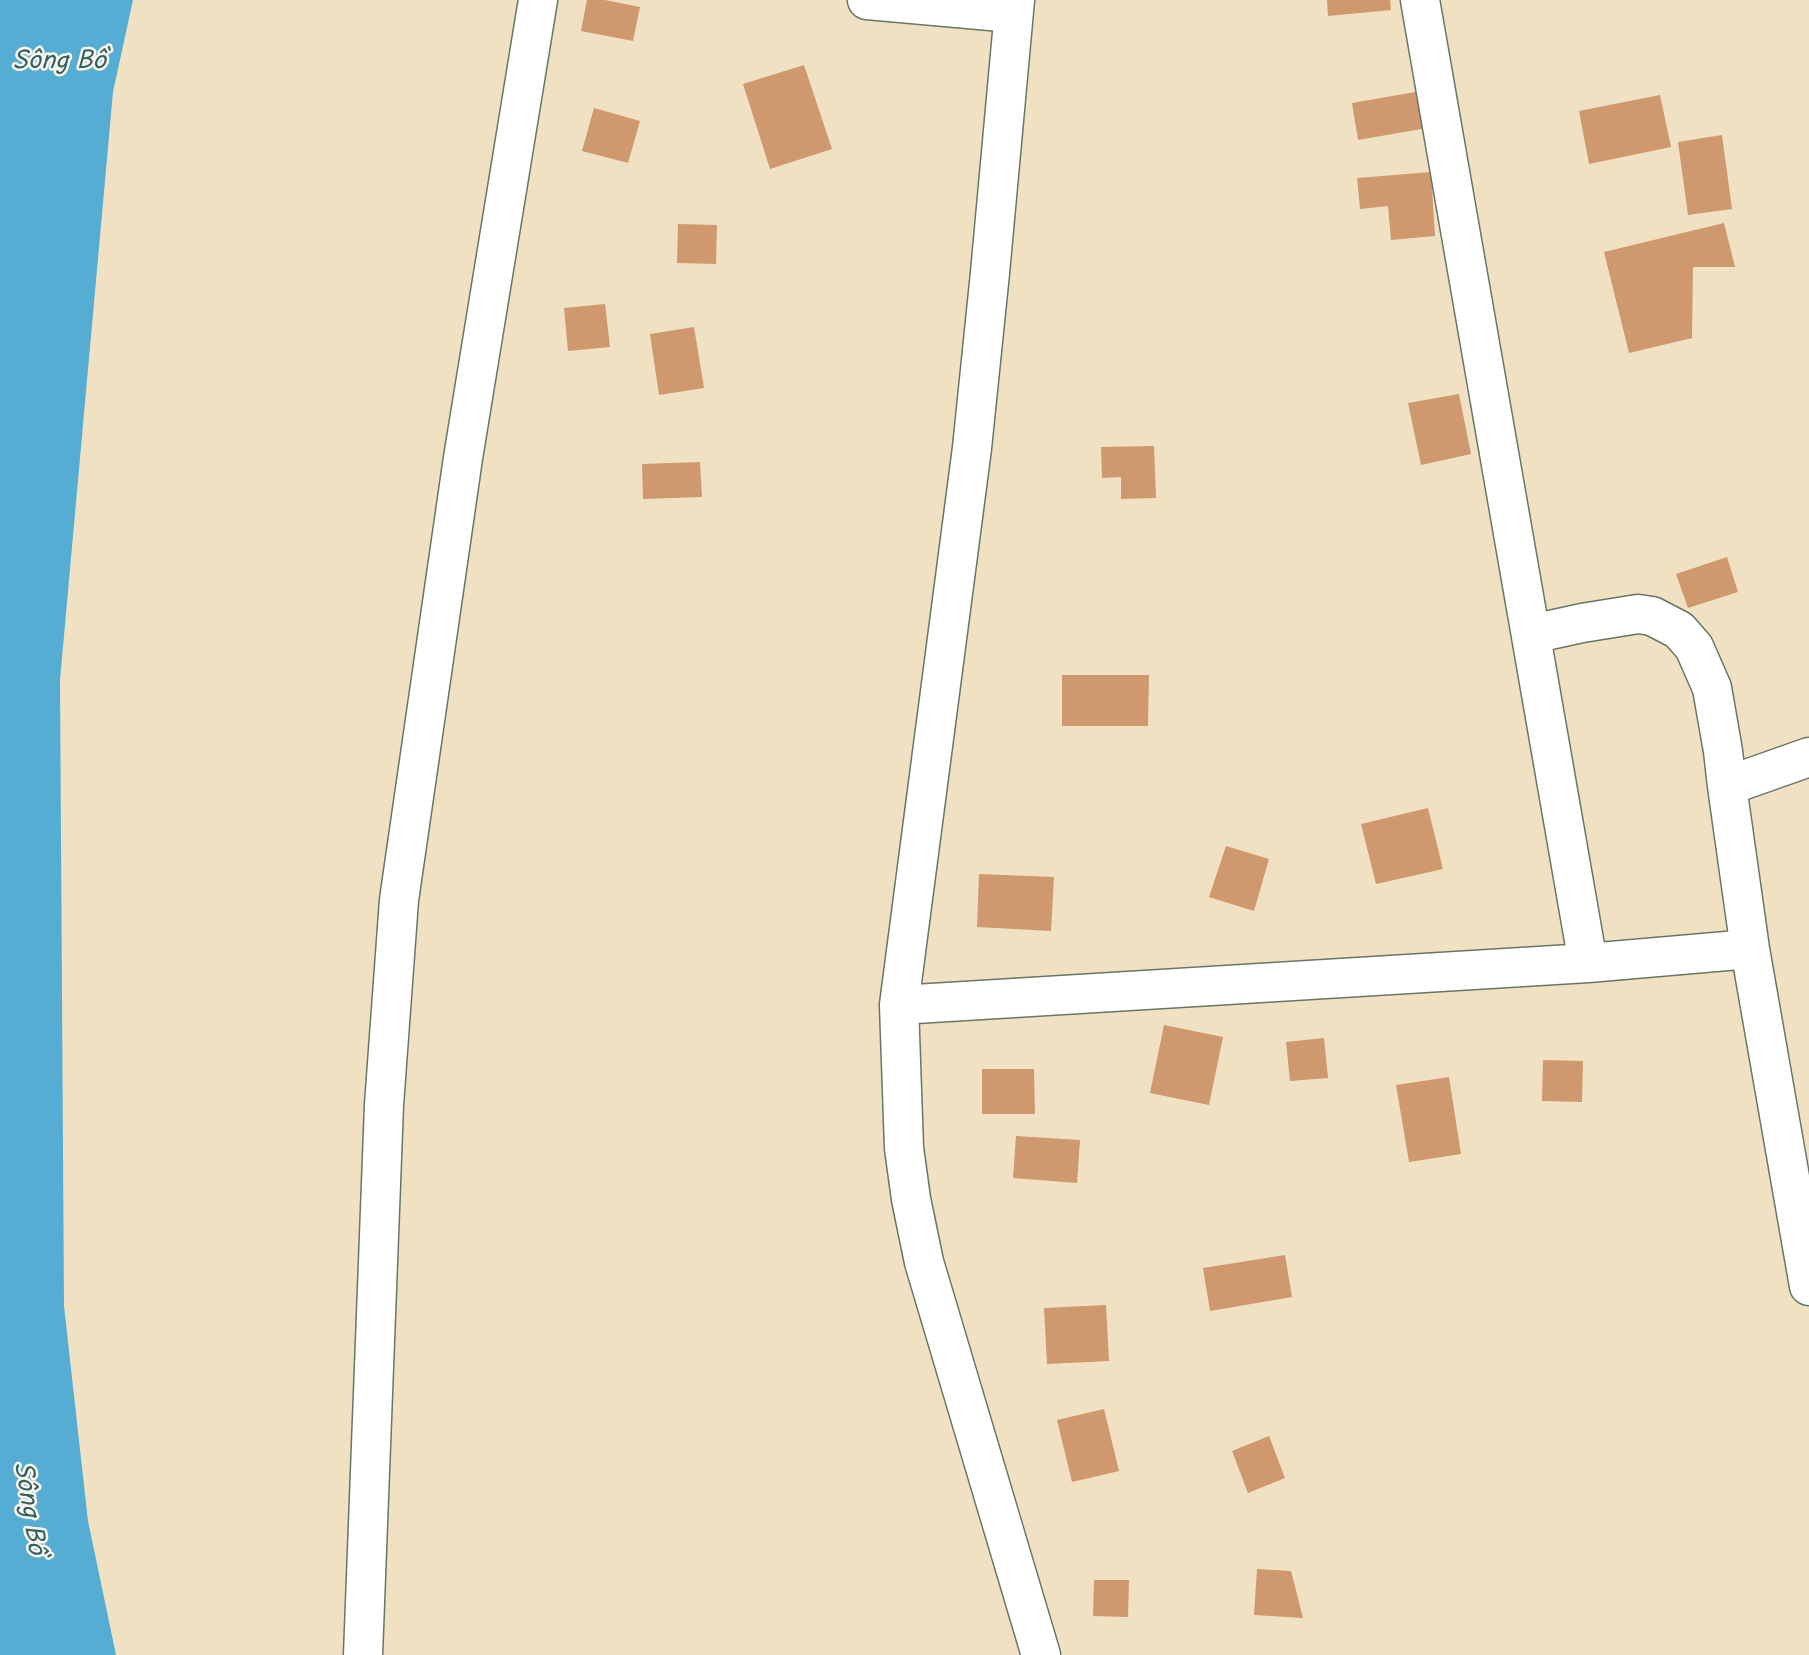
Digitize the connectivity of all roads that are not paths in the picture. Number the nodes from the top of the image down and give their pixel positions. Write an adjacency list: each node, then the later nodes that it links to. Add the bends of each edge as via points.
1 (538, 0): 12 (street, via 463,458 399,900 384,1105)
2 (867, 0): 4 (street)
3 (1420, 0): 5 (street)
4 (1014, 7): 10 (street, via 972,448)
5 (1532, 634): 7 (street, via 1638,614 1679,630 1694,647 1712,688); 9 (street)
6 (1809, 757): 7 (street)
7 (1727, 786): 8 (street)
8 (1750, 950): 9 (street); 11 (street)
9 (1588, 963): 10 (street)
10 (899, 1005): 13 (street, via 904,1148 924,1262)
11 (1809, 1286)
12 (363, 1655)
13 (1041, 1655)

